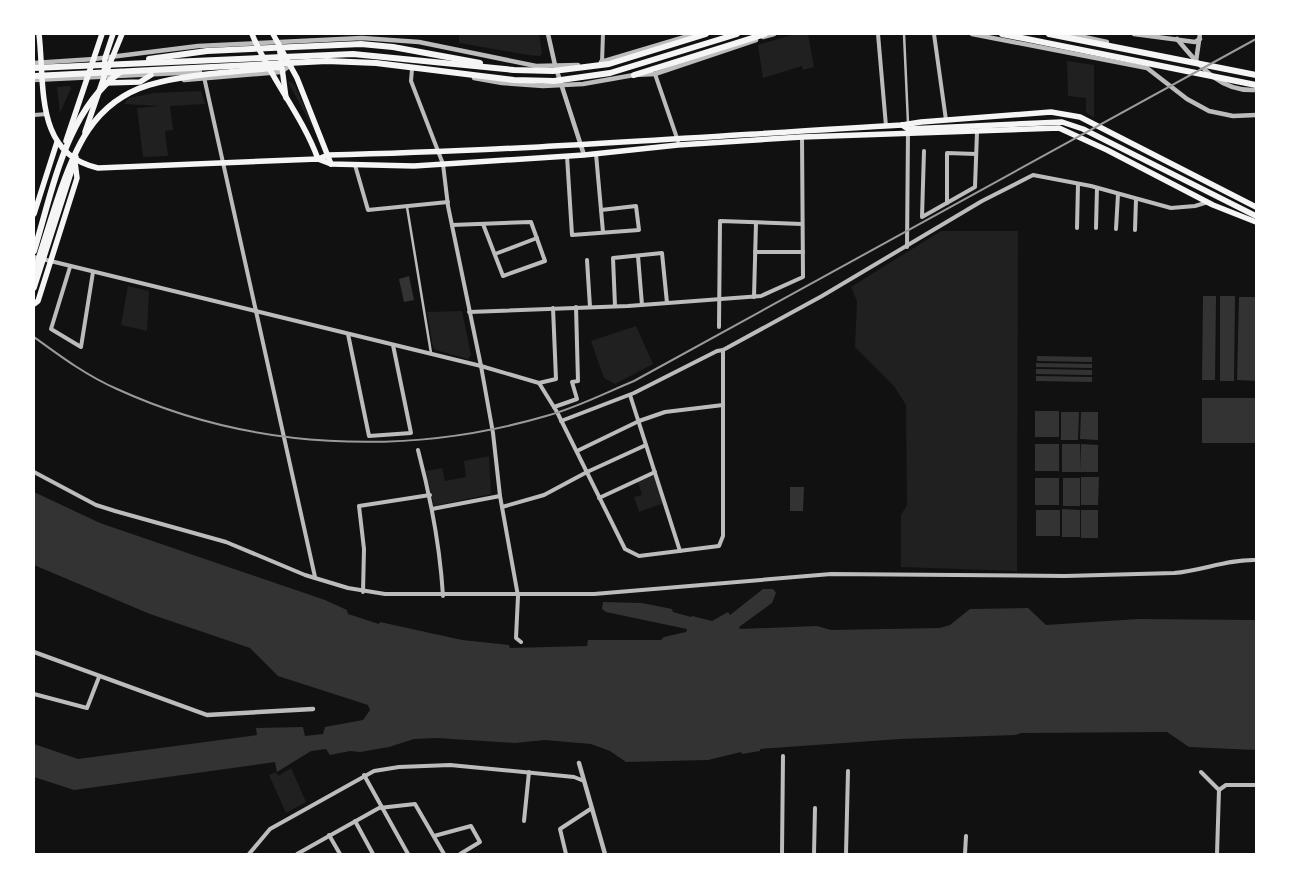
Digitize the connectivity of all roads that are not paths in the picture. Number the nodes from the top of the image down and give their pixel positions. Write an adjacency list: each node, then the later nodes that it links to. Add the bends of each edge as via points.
1 (39, 34): 39 (main road)
2 (102, 34): 34 (main road)
3 (113, 34): 32 (main road)
4 (122, 34): 31 (main road)
5 (252, 34): 26 (main road)
6 (273, 34): 27 (main road)
7 (548, 34): 41 (street)
8 (603, 34): 36 (street)
9 (695, 34): 36 (street)
10 (706, 34): 46 (highway, via 609,64)
11 (737, 34): 35 (highway, via 610,73 554,81 514,80 376,63)
12 (765, 34): 50 (highway)
13 (774, 34): 48 (street)
14 (878, 34): 67 (street)
15 (904, 34): 68 (street)
16 (934, 34): 66 (street)
17 (972, 34): 30 (street)
18 (1002, 34): 59 (highway)
19 (1049, 34): 28 (highway)
20 (1061, 34): 28 (highway); 30 (street)
21 (1070, 34): 37 (street)
22 (1134, 34): 23 (street)
23 (1143, 34): 25 (street)
24 (1200, 37): 25 (street, via 1195,42); 37 (street)
25 (1177, 39): 37 (street)
26 (256, 42): 27 (street); 29 (street); 33 (street); 45 (main road)
27 (278, 42): 33 (main road); 40 (main road); 41 (street, via 380,38 419,42 536,66)
28 (1103, 45): 51 (highway)
29 (198, 46): 31 (street); 47 (street)
30 (1062, 51): 65 (street, via 1147,68 1187,100 1217,113)
31 (113, 57): 32 (street); 57 (main road)
32 (105, 58): 34 (street); 57 (main road)
33 (280, 58): 40 (street); 43 (main road)
34 (94, 60): 39 (street); 53 (main road)
35 (327, 61): 52 (highway); 123 (highway, via 164,81 135,90 109,106 89,126 70,161)
36 (602, 62): 41 (street)
37 (1196, 62): 61 (street, via 1226,86)
38 (34, 63): 39 (street)
39 (42, 63): 56 (main road)
40 (291, 65): 43 (street); 44 (street, via 344,63); 79 (main road)
41 (554, 65): 60 (street)
42 (34, 68): 46 (highway, via 353,54)
43 (281, 69): 45 (street); 62 (main road)
44 (412, 69): 60 (street, via 502,83); 75 (street, via 412,81)
45 (269, 70): 47 (street); 54 (street); 62 (main road)
46 (535, 71): 113 (highway, via 361,44 207,51 148,60 110,79 84,111 64,156)
47 (203, 72): 49 (street); 54 (street)
48 (655, 74): 50 (street); 72 (street)
49 (151, 75): 57 (street); 58 (main road)
50 (634, 75): 60 (street)
51 (1256, 75)
52 (34, 76)
53 (88, 77): 56 (street); 57 (street); 74 (main road)
54 (205, 79): 58 (street); 84 (street)
55 (34, 80): 56 (street)
56 (43, 80): 63 (main road)
57 (103, 80): 58 (main road); 82 (main road)
58 (140, 82)
59 (1256, 85)
60 (562, 86): 73 (street)
61 (1256, 90)
62 (286, 100): 83 (main road, via 310,138)
63 (47, 114): 64 (street); 71 (main road)
64 (34, 115)
65 (1256, 115)
66 (946, 120): 68 (main road); 96 (main road, via 1051,112 1080,117)
67 (886, 126): 68 (main road); 72 (main road)
68 (905, 129): 69 (main road); 70 (main road); 99 (main road, via 1053,121 1083,128); 112 (street)
69 (977, 132): 78 (street); 93 (main road, via 1064,130)
70 (802, 138): 72 (main road); 103 (street)
71 (57, 142): 74 (main road); 98 (main road)
72 (678, 142): 73 (main road); 77 (main road)
73 (581, 145): 75 (main road); 80 (street)
74 (63, 150): 82 (main road); 111 (main road)
75 (438, 152): 79 (main road); 86 (street)
76 (924, 152): 94 (street, via 922,217)
77 (596, 154): 80 (main road); 97 (street)
78 (976, 154): 94 (street, via 975,187); 94 (street, via 947,153)
79 (328, 155): 83 (main road); 85 (main road)
80 (584, 155): 81 (main road)
81 (567, 156): 86 (main road); 109 (street, via 572,235)
82 (75, 159): 84 (main road, via 94,167 112,169); 120 (main road, via 77,178); 124 (main road)
83 (318, 159): 84 (main road); 85 (main road)
84 (223, 164): 134 (street)
85 (331, 164): 87 (main road)
86 (443, 164): 87 (main road); 92 (street)
87 (355, 165): 95 (street, via 368,210)
88 (1078, 184): 89 (street); 105 (street); 112 (street, via 1033,176 982,201)
89 (1097, 188): 90 (street); 106 (street)
90 (1118, 194): 91 (street); 107 (street)
91 (1136, 199): 93 (street, via 1170,208); 108 (street)
92 (448, 202): 95 (street); 104 (street)
93 (1208, 202): 100 (main road)
94 (947, 203)
95 (407, 207): 140 (street)
96 (1256, 207)
97 (601, 210): 109 (street); 109 (street, via 636,206 639,230)
98 (34, 214)
99 (1256, 216)
100 (1256, 222)
101 (756, 223): 103 (street); 114 (street); 126 (street, via 720,221)
102 (483, 224): 104 (street); 110 (street, via 531,222); 116 (street)
103 (802, 224): 115 (street)
104 (452, 225): 135 (street)
105 (1077, 228)
106 (1096, 228)
107 (1116, 229)
108 (1135, 230)
109 (603, 232)
110 (537, 238): 116 (street); 116 (street, via 545,261 503,276)
111 (34, 240)
112 (907, 247): 139 (street)
113 (34, 251)
114 (755, 252): 115 (street); 125 (street)
115 (802, 252): 125 (street, via 803,277)
116 (495, 254)
117 (638, 256): 127 (street, via 662,253); 129 (street); 130 (street, via 613,258)
118 (34, 257): 120 (street)
119 (587, 260): 132 (street)
120 (50, 261): 121 (street); 128 (main road, via 38,301)
121 (70, 267): 122 (street); 122 (street, via 51,329 81,347)
122 (93, 272): 134 (street)
123 (34, 273)
124 (34, 288)
125 (754, 297): 126 (street)
126 (720, 300): 127 (street); 136 (street)
127 (666, 303): 129 (street)
128 (34, 304)
129 (642, 305): 130 (street)
130 (615, 306): 132 (street)
131 (576, 307): 132 (street); 133 (street); 145 (street, via 578,381 572,382 577,399)
132 (590, 307)
133 (553, 308): 135 (street); 142 (street, via 556,379)
134 (256, 312): 137 (street); 161 (street)
135 (469, 312): 141 (street)
136 (720, 327)
137 (348, 334): 138 (street); 138 (street, via 369,436 411,433)
138 (394, 345): 140 (street)
139 (723, 350): 143 (street); 144 (street)
140 (431, 354): 141 (street)
141 (481, 366): 142 (street); 155 (street)
142 (539, 383): 145 (street)
143 (630, 395): 146 (street); 147 (street)
144 (723, 405): 146 (street, via 665,412); 159 (street, via 723,536 719,546)
145 (554, 407): 147 (street)
146 (639, 421): 148 (street); 150 (street)
147 (561, 422): 150 (street)
148 (646, 445): 152 (street); 153 (street)
149 (418, 450): 154 (street)
150 (576, 451): 152 (street)
151 (34, 472): 161 (street, via 96,505 234,545)
152 (587, 472): 156 (street); 157 (street, via 544,495)
153 (655, 472): 156 (street); 159 (street)
154 (430, 495): 158 (street); 162 (street, via 359,506 364,549)
155 (500, 496): 157 (street); 158 (street)
156 (599, 498): 159 (street, via 625,549 639,556)
157 (502, 507): 164 (street)
158 (432, 508): 163 (street, via 440,550)
159 (680, 551)
160 (1256, 560): 164 (street, via 1174,573 1066,576 832,574 594,594)
161 (315, 577): 162 (street)
162 (363, 592): 163 (street)
163 (443, 596): 164 (street)
164 (518, 596): 165 (street, via 516,638)
165 (521, 642)
166 (34, 652): 167 (street)
167 (99, 677): 168 (street, via 87,708); 169 (street, via 207,715)
168 (34, 694)
169 (313, 709)
170 (783, 756): 197 (street)
171 (579, 763): 176 (street)
172 (848, 771): 199 (street)
173 (530, 772): 175 (street, via 450,765 399,767); 176 (street, via 574,777); 183 (street)
174 (1201, 772): 178 (street)
175 (364, 775): 179 (street); 188 (street, via 270,829)
176 (586, 782): 180 (street)
177 (1256, 786): 178 (street, via 1226,785)
178 (1218, 790): 201 (street)
179 (382, 807): 182 (street); 185 (street, via 416,804); 192 (street)
180 (592, 808): 195 (street, via 560,829); 196 (street)
181 (815, 808): 198 (street)
182 (355, 821): 184 (street); 191 (street)
183 (524, 821)
184 (329, 835): 187 (street); 190 (street)
185 (434, 836): 193 (street); 194 (street, via 471,826 480,842)
186 (966, 836): 200 (street)
187 (304, 852): 189 (street)
188 (249, 854)
189 (297, 854)
190 (340, 854)
191 (373, 854)
192 (408, 854)
193 (444, 854)
194 (460, 854)
195 (566, 854)
196 (605, 854)
197 (782, 854)
198 (814, 854)
199 (846, 854)
200 (965, 854)
201 (1217, 854)

